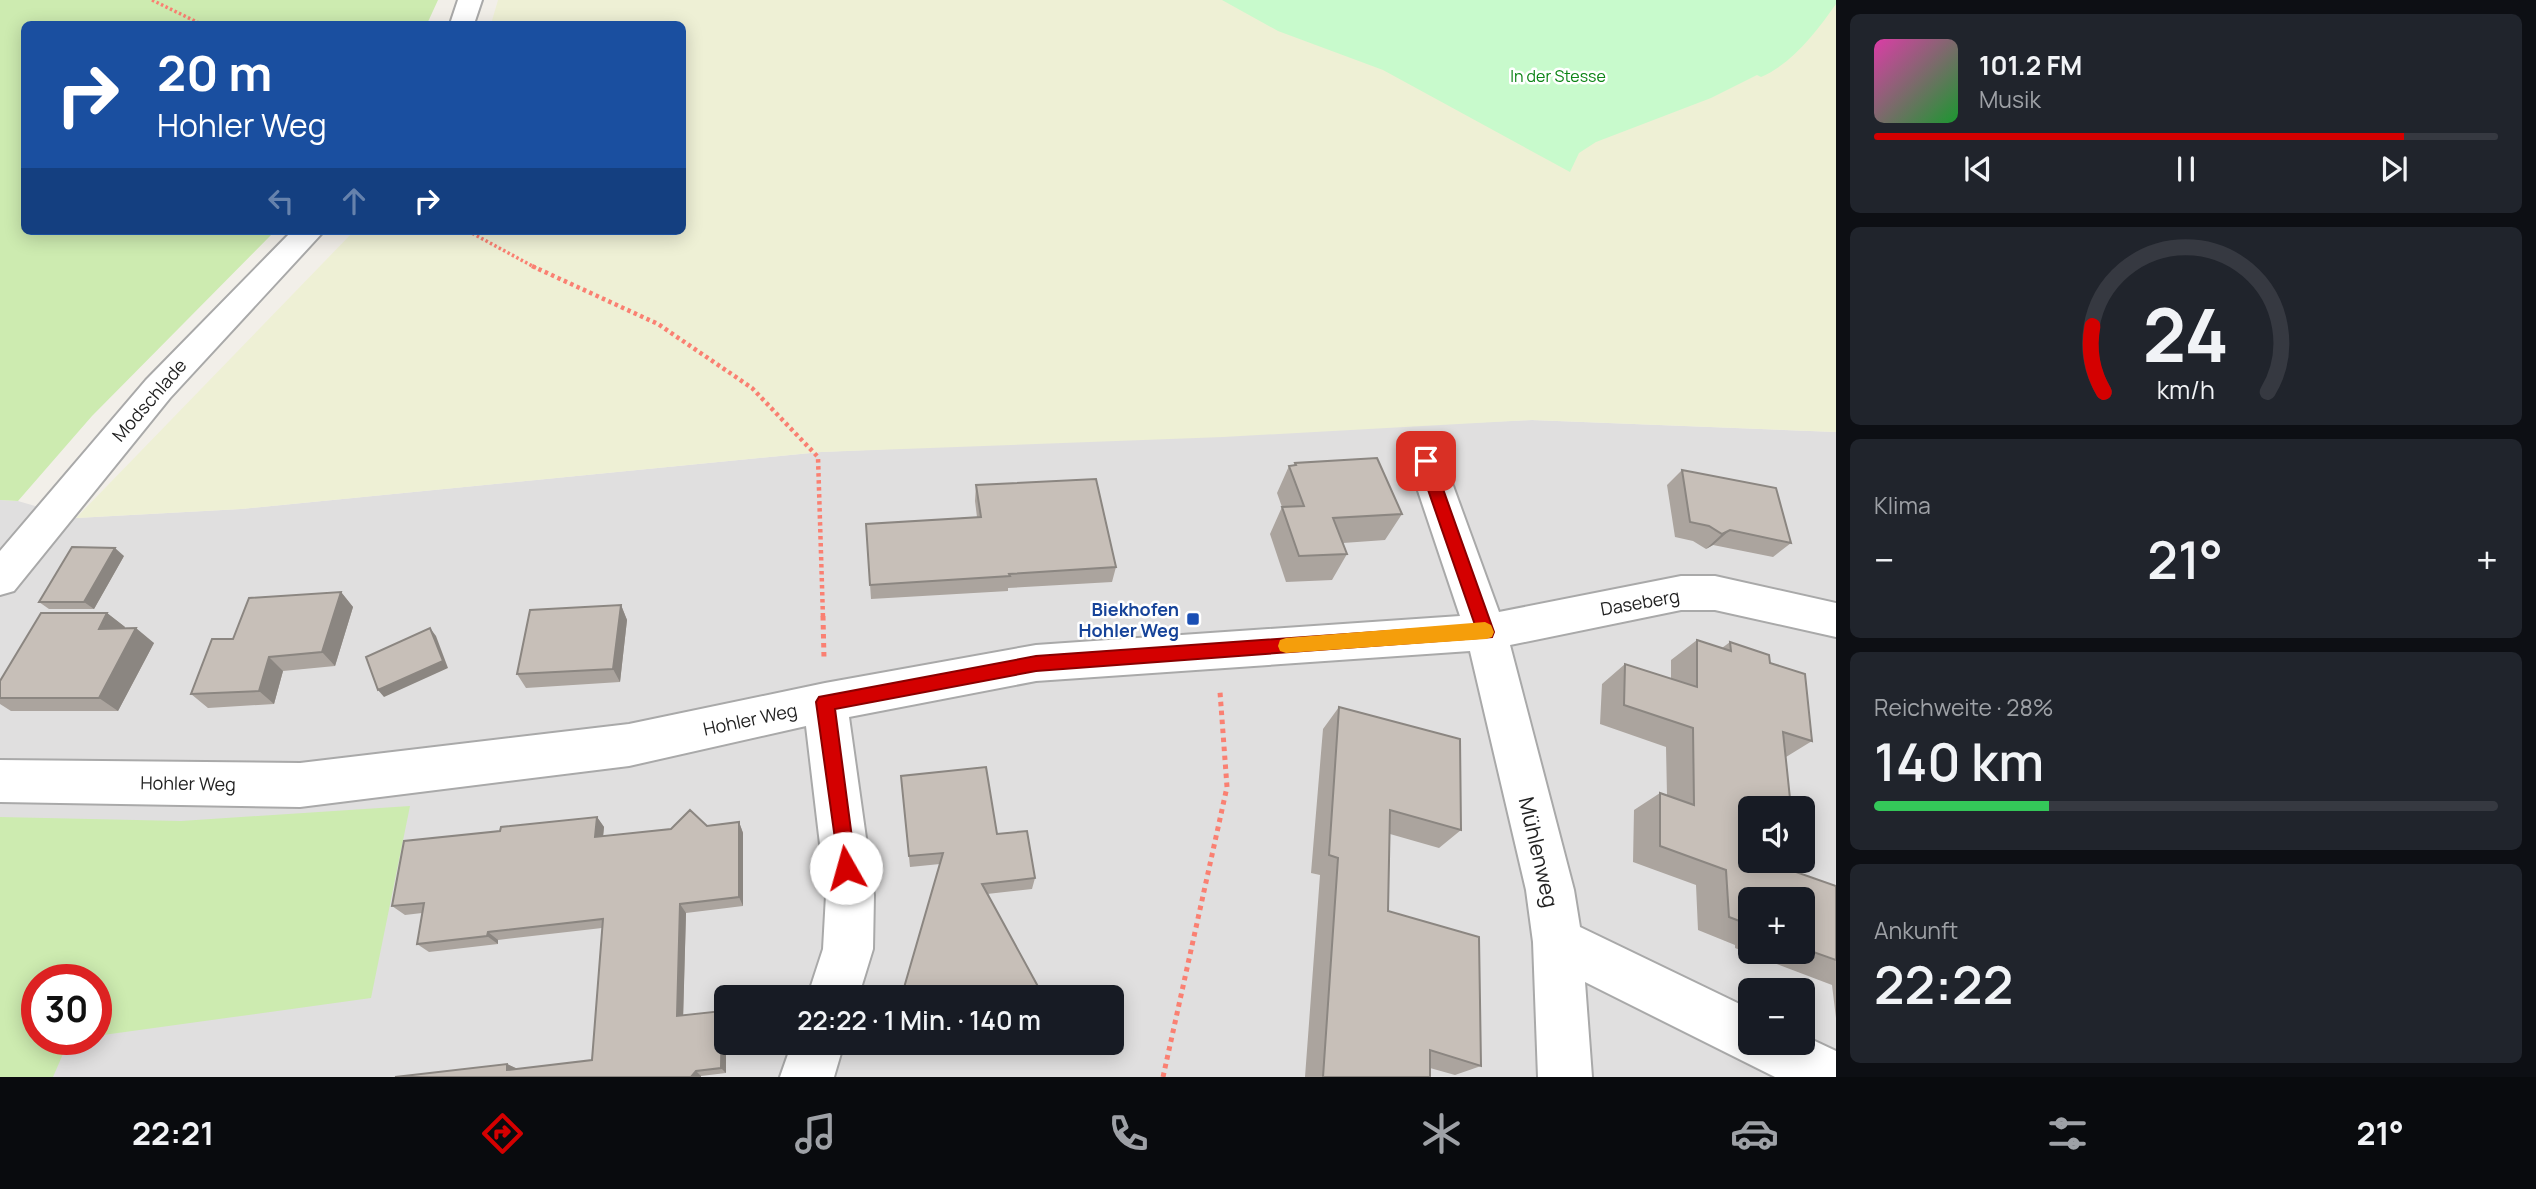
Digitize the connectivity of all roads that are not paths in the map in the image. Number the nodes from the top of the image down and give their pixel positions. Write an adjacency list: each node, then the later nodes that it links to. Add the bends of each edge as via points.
1 (470, 0): 2 (street)
2 (463, 21)
3 (305, 235): 5 (street, Modschlade, via 158,389)
4 (1426, 461): 7 (street)
5 (0, 579)
6 (1836, 620): 7 (street, Daseberg, via 1715,593 1681,593)
7 (1486, 632): 8 (street, Hohler Weg, via 1036,663); 10 (street, Mühlenweg, via 1550,890)
8 (825, 702): 9 (street, Hohler Weg, via 629,745 300,785); 11 (street, via 850,895 848,949)
9 (0, 781)
10 (1558, 942): 12 (street); 16 (street, Mühlenweg)
11 (836, 985)
12 (1738, 1031)
13 (814, 1055): 15 (street)
14 (1787, 1055): 17 (street)
15 (807, 1077)
16 (1565, 1077)
17 (1832, 1077)

